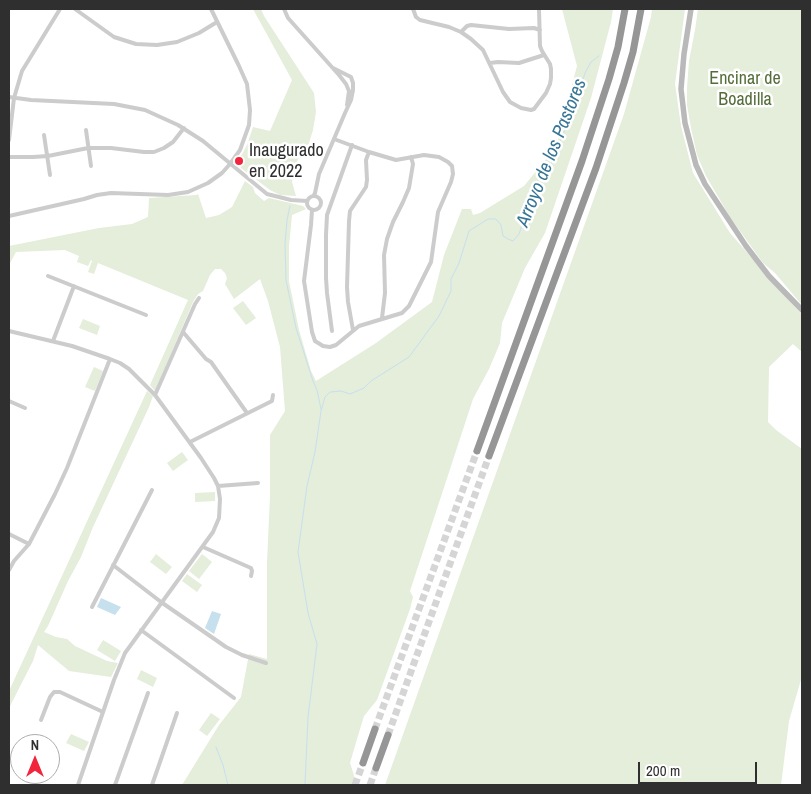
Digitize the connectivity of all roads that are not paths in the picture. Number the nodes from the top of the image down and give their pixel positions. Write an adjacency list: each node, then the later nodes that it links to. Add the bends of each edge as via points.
1 (60, 9): 16 (street, via 22,71)
2 (75, 9): 10 (street, via 114,37 136,44 176,42)
3 (211, 9): 10 (street)
4 (284, 9): 15 (street, via 288,18)
5 (413, 9): 12 (street, via 420,20)
6 (539, 9): 11 (street)
7 (625, 9): 54 (highway, via 618,47 582,161)
8 (641, 9): 55 (highway, via 624,83 596,168)
9 (691, 9): 39 (street, via 681,89 696,165 746,246)
10 (217, 22): 29 (street, via 247,84 249,103 249,125 240,150)
11 (540, 30): 12 (street, via 471,25); 13 (street, via 540,46)
12 (461, 32): 14 (street, via 483,50)
13 (544, 55): 14 (street, via 519,63); 14 (street, via 550,64 550,84 538,104 530,110 510,102)
14 (490, 63)
15 (332, 68): 17 (street, via 349,91); 17 (street, via 351,76 351,100)
16 (11, 98): 18 (street, via 114,104 145,110); 22 (street)
17 (345, 113): 21 (street)
18 (184, 128): 24 (street, via 172,142 154,152); 29 (street)
19 (86, 130): 24 (street)
20 (44, 135): 26 (street)
21 (334, 139): 23 (street); 32 (street)
22 (9, 140)
23 (352, 145): 25 (street); 44 (street, via 327,215 326,278)
24 (88, 148): 26 (street); 30 (street)
25 (369, 152): 28 (street, via 396,160); 42 (street, via 366,188 350,211 349,221 346,287)
26 (48, 156): 27 (street); 31 (street)
27 (9, 157)
28 (412, 157): 41 (street, via 408,188 393,222 384,255); 41 (street, via 439,157 452,166 453,174 438,212 431,262 420,286 402,313)
29 (230, 164): 33 (street, via 267,194); 35 (street, via 208,183 188,192 168,195 111,193)
30 (91, 166)
31 (50, 175)
32 (314, 195): 33 (street); 34 (street, via 322,204)
33 (307, 201): 34 (street)
34 (312, 210): 42 (street, via 304,281 315,341 330,347)
35 (9, 216)
36 (48, 276): 37 (street)
37 (74, 286): 40 (street); 46 (street)
38 (199, 298): 45 (street)
39 (802, 310)
40 (146, 315)
41 (382, 318): 42 (street)
42 (353, 330)
43 (9, 331): 46 (street)
44 (332, 331)
45 (183, 332): 48 (street); 52 (street, via 211,362)
46 (53, 342): 47 (street)
47 (110, 359): 48 (street, via 129,369); 60 (street, via 67,468)
48 (155, 395): 53 (street)
49 (273, 395): 52 (street, via 272,401)
50 (9, 401): 51 (street)
51 (25, 408)
52 (247, 413): 53 (street)
53 (190, 442): 57 (street)
54 (477, 451)
55 (489, 456)
56 (258, 483): 57 (street)
57 (218, 486): 61 (street, via 219,518)
58 (152, 490): 62 (street)
59 (9, 534): 60 (street)
60 (29, 544): 63 (street)
61 (203, 547): 64 (street, via 251,568); 65 (street)
62 (113, 566): 65 (street); 66 (street)
63 (9, 570)
64 (251, 576)
65 (161, 602): 67 (street); 68 (street, via 226,647)
66 (92, 607)
67 (141, 630): 70 (street); 71 (street, via 125,653)
68 (266, 663)
69 (148, 693): 79 (street)
70 (234, 698)
71 (103, 712): 73 (street, via 54,692); 78 (street)
72 (177, 713): 80 (street)
73 (41, 720)
74 (375, 729): 76 (highway)
75 (388, 735): 77 (highway)
76 (363, 763)
77 (376, 768)
78 (78, 785)
79 (115, 785)
80 (152, 785)

